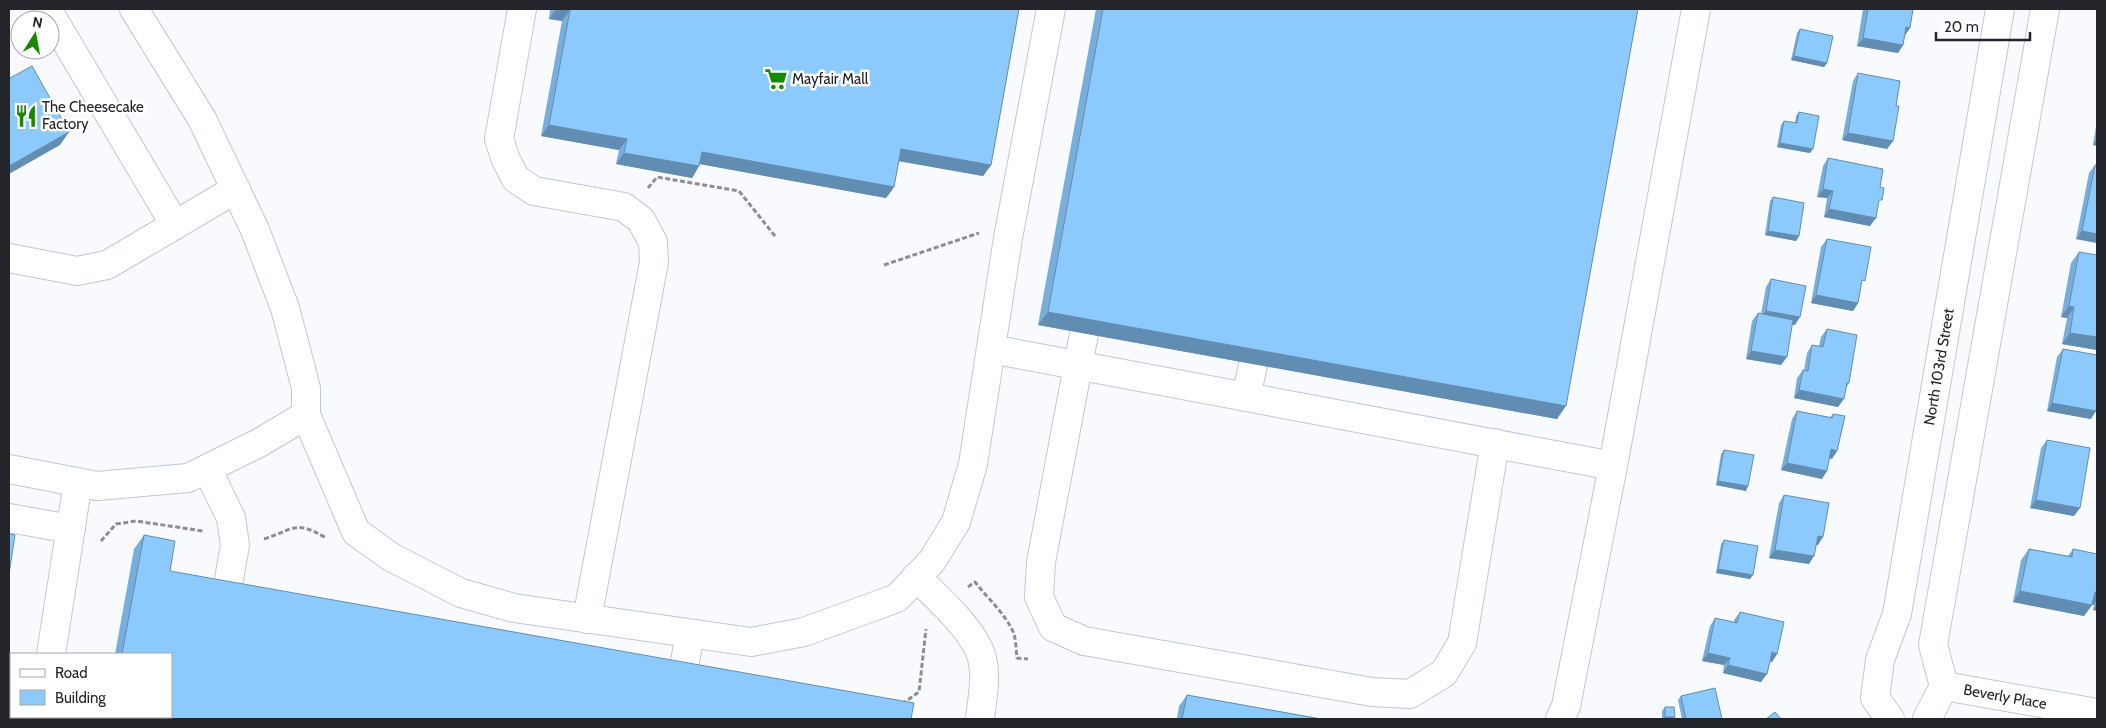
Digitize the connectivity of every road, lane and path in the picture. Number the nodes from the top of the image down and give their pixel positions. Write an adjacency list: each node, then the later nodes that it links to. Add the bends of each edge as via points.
1 (47, 9): 10 (street)
2 (134, 9): 9 (street, via 202,120)
3 (522, 9): 35 (street, via 499,139 516,180 534,191 624,207 641,220 653,242 654,262)
4 (1051, 9): 12 (street)
5 (1696, 9): 22 (street)
6 (2000, 9): 46 (street, North 103rd Street, via 1897,614 1880,660 1876,698)
7 (2044, 9): 41 (street, via 1933,645)
8 (658, 177): 11 (path, via 739,191)
9 (236, 189): 10 (street); 20 (street, via 256,230 285,308 306,388)
10 (175, 225): 13 (street, via 107,265 76,270)
11 (774, 236)
12 (1008, 238): 14 (path, via 980,232); 16 (street)
13 (9, 258)
14 (884, 265)
15 (1084, 334): 18 (street)
16 (991, 349): 18 (street); 32 (street, via 973,464 956,522 932,561)
17 (1253, 364): 19 (street)
18 (1078, 366): 19 (street); 21 (street, via 1041,562 1039,597 1053,627 1084,641 1372,692 1410,694 1444,673 1462,643)
19 (1246, 397): 21 (street)
20 (306, 415): 24 (street); 35 (street, via 356,532 391,557 461,593 514,608)
21 (1495, 443): 22 (street)
22 (1613, 466): 45 (street, via 1566,706)
23 (9, 469): 25 (street)
24 (207, 469): 25 (street, via 188,478 97,486); 34 (street, via 231,518 235,545)
25 (78, 482): 27 (street)
26 (9, 518): 27 (street)
27 (71, 529): 38 (street)
28 (205, 531): 31 (path, via 136,521 116,524 102,538)
29 (260, 538): 30 (path, via 266,539 296,527 314,531)
30 (328, 540)
31 (100, 545)
32 (916, 577): 37 (street, via 897,598 804,632 750,642); 44 (street, via 954,614 982,657 984,685)
33 (964, 590): 39 (path, via 975,582 1002,613 1014,634 1017,658)
34 (226, 596)
35 (588, 619): 37 (street)
36 (927, 621): 42 (path, via 919,692)
37 (690, 634): 40 (street)
38 (51, 653)
39 (1028, 659)
40 (682, 678)
41 (1944, 686): 43 (street, Beverly Place); 47 (street)
42 (895, 708)
43 (2097, 713)
44 (980, 719)
45 (1560, 719)
46 (1890, 719)
47 (1927, 719)

